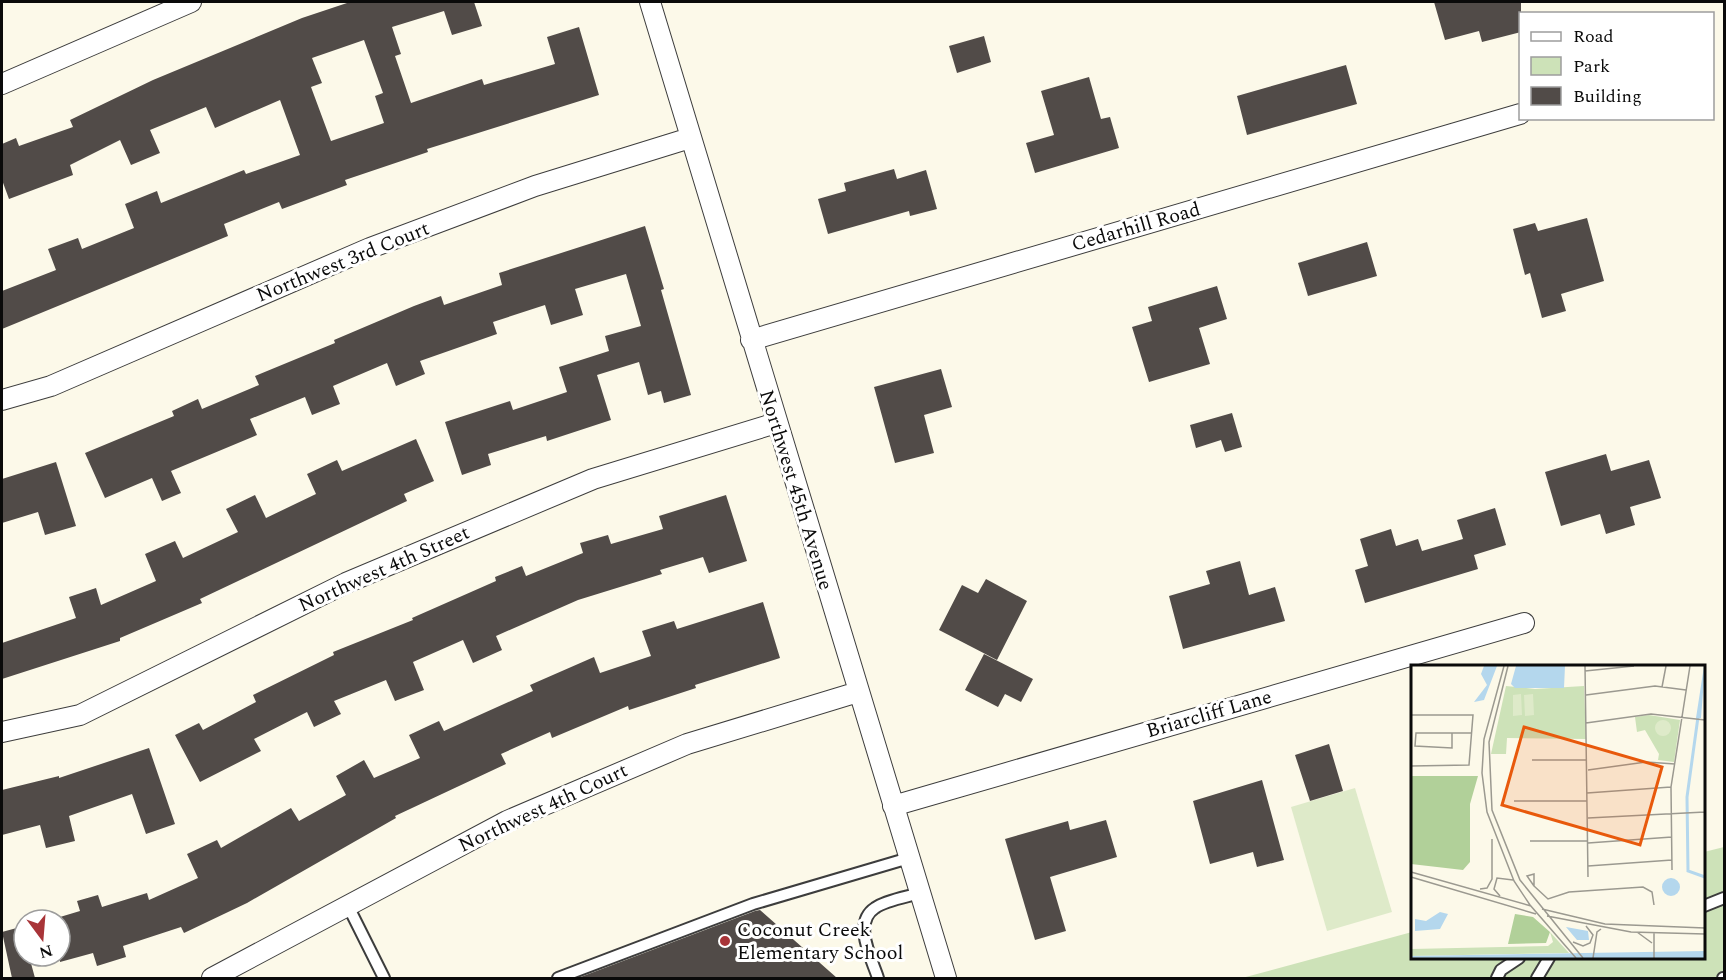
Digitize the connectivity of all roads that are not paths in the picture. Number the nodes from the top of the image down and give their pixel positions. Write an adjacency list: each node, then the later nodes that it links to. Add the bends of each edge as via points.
1 (191, 2): 3 (street)
2 (650, 2): 5 (street, Northwest 45th Avenue)
3 (2, 84)
4 (1519, 115): 6 (street, Cedarhill Road)
5 (690, 138): 6 (street, Northwest 45th Avenue); 7 (street, Northwest 3rd Court, via 535,186 370,248 51,386)
6 (750, 340): 8 (street, Northwest 45th Avenue)
7 (2, 400)
8 (776, 423): 10 (street, Northwest 45th Avenue); 11 (street, Northwest 4th Street, via 593,479 346,583 80,715)
9 (1524, 623): 12 (street, Briarcliff Lane)
10 (858, 692): 12 (street, Northwest 45th Avenue); 16 (street, Northwest 4th Court, via 687,744 507,821)
11 (2, 732)
12 (893, 806): 13 (street, Northwest 45th Avenue)
13 (909, 858): 14 (street, Northwest 45th Avenue); 22 (lane, via 753,904)
14 (920, 892): 23 (lane, via 875,908 866,918 863,932); 24 (street, Northwest 45th Avenue)
15 (1725, 898): 17 (lane)
16 (348, 906): 20 (street, Northwest 4th Court); 21 (lane)
17 (1705, 906)
18 (1516, 959): 25 (lane)
19 (1548, 959): 26 (lane)
20 (212, 978)
21 (384, 978)
22 (558, 978)
23 (878, 978)
24 (946, 978)
25 (1497, 978)
26 (1537, 978)

